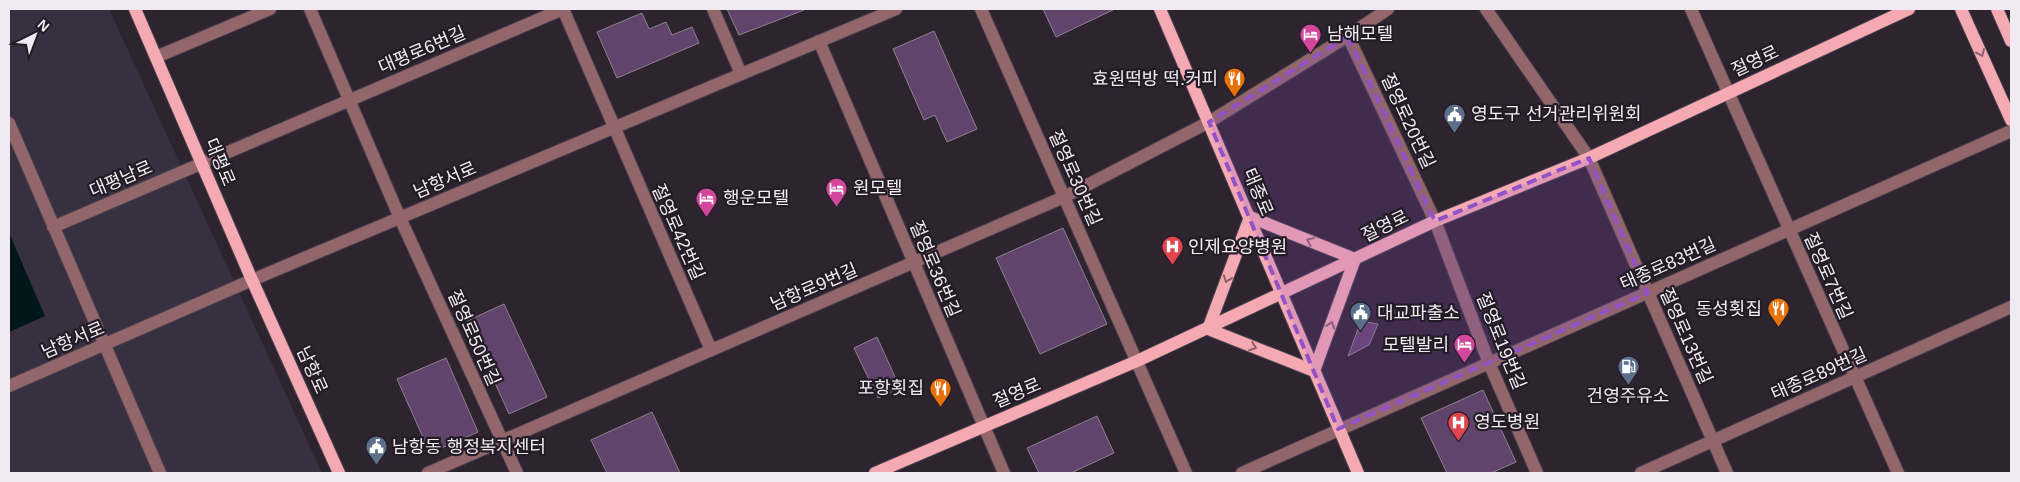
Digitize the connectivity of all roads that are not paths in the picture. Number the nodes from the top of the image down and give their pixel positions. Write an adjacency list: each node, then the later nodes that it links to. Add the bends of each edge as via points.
1 (135, 9): 18 (main road, 대평로)
2 (270, 9): 18 (street)
3 (310, 9): 21 (street)
4 (563, 9): 21 (street, 대평로6번길); 25 (street, 절영로42번길)
5 (713, 9): 19 (street)
6 (896, 9): 16 (street, 남항서로)
7 (981, 9): 29 (street, 절영로30번길)
8 (1160, 9): 23 (main road, 태종로)
9 (1388, 9): 15 (street, 남항로9번길)
10 (1486, 9): 27 (street, 절영로13번길)
11 (1691, 9): 20 (street, 절영로7번길)
12 (1909, 9): 20 (main road, 절영로)
13 (1961, 9): 22 (main road, one-way to 22)
14 (1997, 9): 17 (main road)
15 (1348, 36): 23 (street, 남항로9번길); 32 (street, 절영로20번길)
16 (819, 41): 19 (street, 남항서로); 36 (street, 절영로36번길)
17 (2011, 41)
18 (156, 57): 28 (main road, 대평로)
19 (741, 74): 25 (street, 남항서로)
20 (1727, 93): 27 (main road, 절영로); 34 (street, 절영로7번길)
21 (350, 100): 28 (street, 대평로6번길); 31 (street)
22 (2011, 120)
23 (1209, 122): 29 (street, 남항로9번길); 30 (main road, 태종로)
24 (9, 123): 33 (street)
25 (613, 128): 31 (street, 남항서로); 43 (street, 절영로42번길)
26 (2011, 131): 34 (street, 태종로83번길)
27 (1589, 158): 32 (main road, 절영로); 38 (street, 절영로13번길)
28 (202, 163): 33 (street, 대평남로); 37 (main road, 대평로)
29 (1064, 197): 36 (street, 남항로9번길); 44 (street, 절영로30번길)
30 (1250, 217): 35 (main road, one-way to 30); 39 (main road, 태종로); 41 (main road, one-way to 41)
31 (400, 218): 37 (street, 남항서로); 51 (street, 절영로50번길)
32 (1435, 221): 35 (main road, 절영로); 45 (street, 절영로19번길)
33 (54, 227): 42 (street)
34 (1789, 230): 38 (street, 태종로83번길); 47 (street, 절영로7번길)
35 (1356, 259): 39 (main road, 절영로); 46 (main road, one-way to 35)
36 (913, 262): 43 (street, 남항로9번길); 49 (street, 절영로36번길)
37 (252, 280): 42 (street, 남항서로); 54 (main road, 남항로)
38 (1648, 293): 45 (street, 태종로83번길); 52 (street, 절영로13번길)
39 (1283, 294): 41 (main road, 절영로); 46 (main road, 태종로)
40 (2011, 307): 47 (street, 태종로89번길)
41 (1208, 329): 44 (main road, 절영로); 46 (main road, one-way to 46)
42 (104, 345): 48 (street, 남항서로); 53 (street)
43 (711, 350): 51 (street, 남항로9번길)
44 (1137, 361): 49 (main road, 절영로); 59 (street, 절영로30번길)
45 (1489, 363): 50 (street, 태종로83번길); 62 (street, 절영로19번길)
46 (1314, 371): 50 (main road, 태종로)
47 (1855, 378): 52 (street, 태종로89번길); 65 (street, 절영로7번길)
48 (9, 386)
49 (983, 427): 57 (main road, 절영로); 58 (street, 절영로36번길)
50 (1338, 429): 60 (street, 태종로83번길); 61 (main road, 태종로)
51 (502, 441): 55 (street, 남항로9번길); 56 (street, 절영로50번길)
52 (1713, 441): 63 (street, 태종로89번길); 64 (street, 절영로13번길)
53 (160, 473)
54 (339, 473)
55 (428, 473)
56 (517, 473)
57 (875, 473)
58 (1004, 473)
59 (1186, 473)
60 (1242, 473)
61 (1358, 473)
62 (1537, 473)
63 (1641, 473)
64 (1727, 473)
65 (1898, 473)

